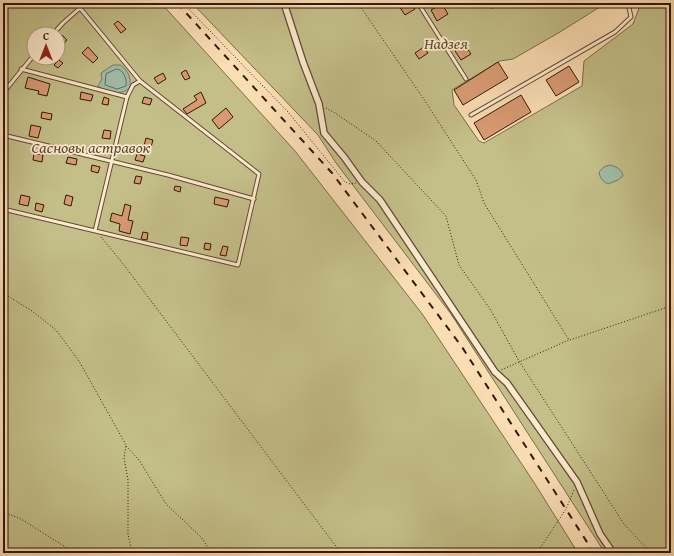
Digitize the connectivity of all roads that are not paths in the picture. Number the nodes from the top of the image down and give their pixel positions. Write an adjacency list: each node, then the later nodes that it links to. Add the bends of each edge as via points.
1 (284, 3): 18 (street, via 318,104 324,133 362,182 380,200 495,372 507,383 577,482 600,534)
2 (418, 3): 8 (lane)
3 (634, 3): 4 (lane)
4 (629, 4): 12 (lane, via 631,17 615,32)
5 (60, 26): 9 (lane, via 80,8)
6 (26, 64): 7 (lane)
7 (21, 69): 10 (lane); 11 (lane)
8 (466, 79)
9 (140, 81): 11 (lane, via 133,86); 15 (lane, via 259,174)
10 (3, 93)
11 (127, 97): 14 (lane)
12 (471, 115)
13 (3, 135): 14 (lane)
14 (111, 162): 15 (lane); 17 (lane)
15 (254, 199): 17 (lane, via 238,265)
16 (3, 209): 17 (lane)
17 (95, 231)
18 (613, 553)

